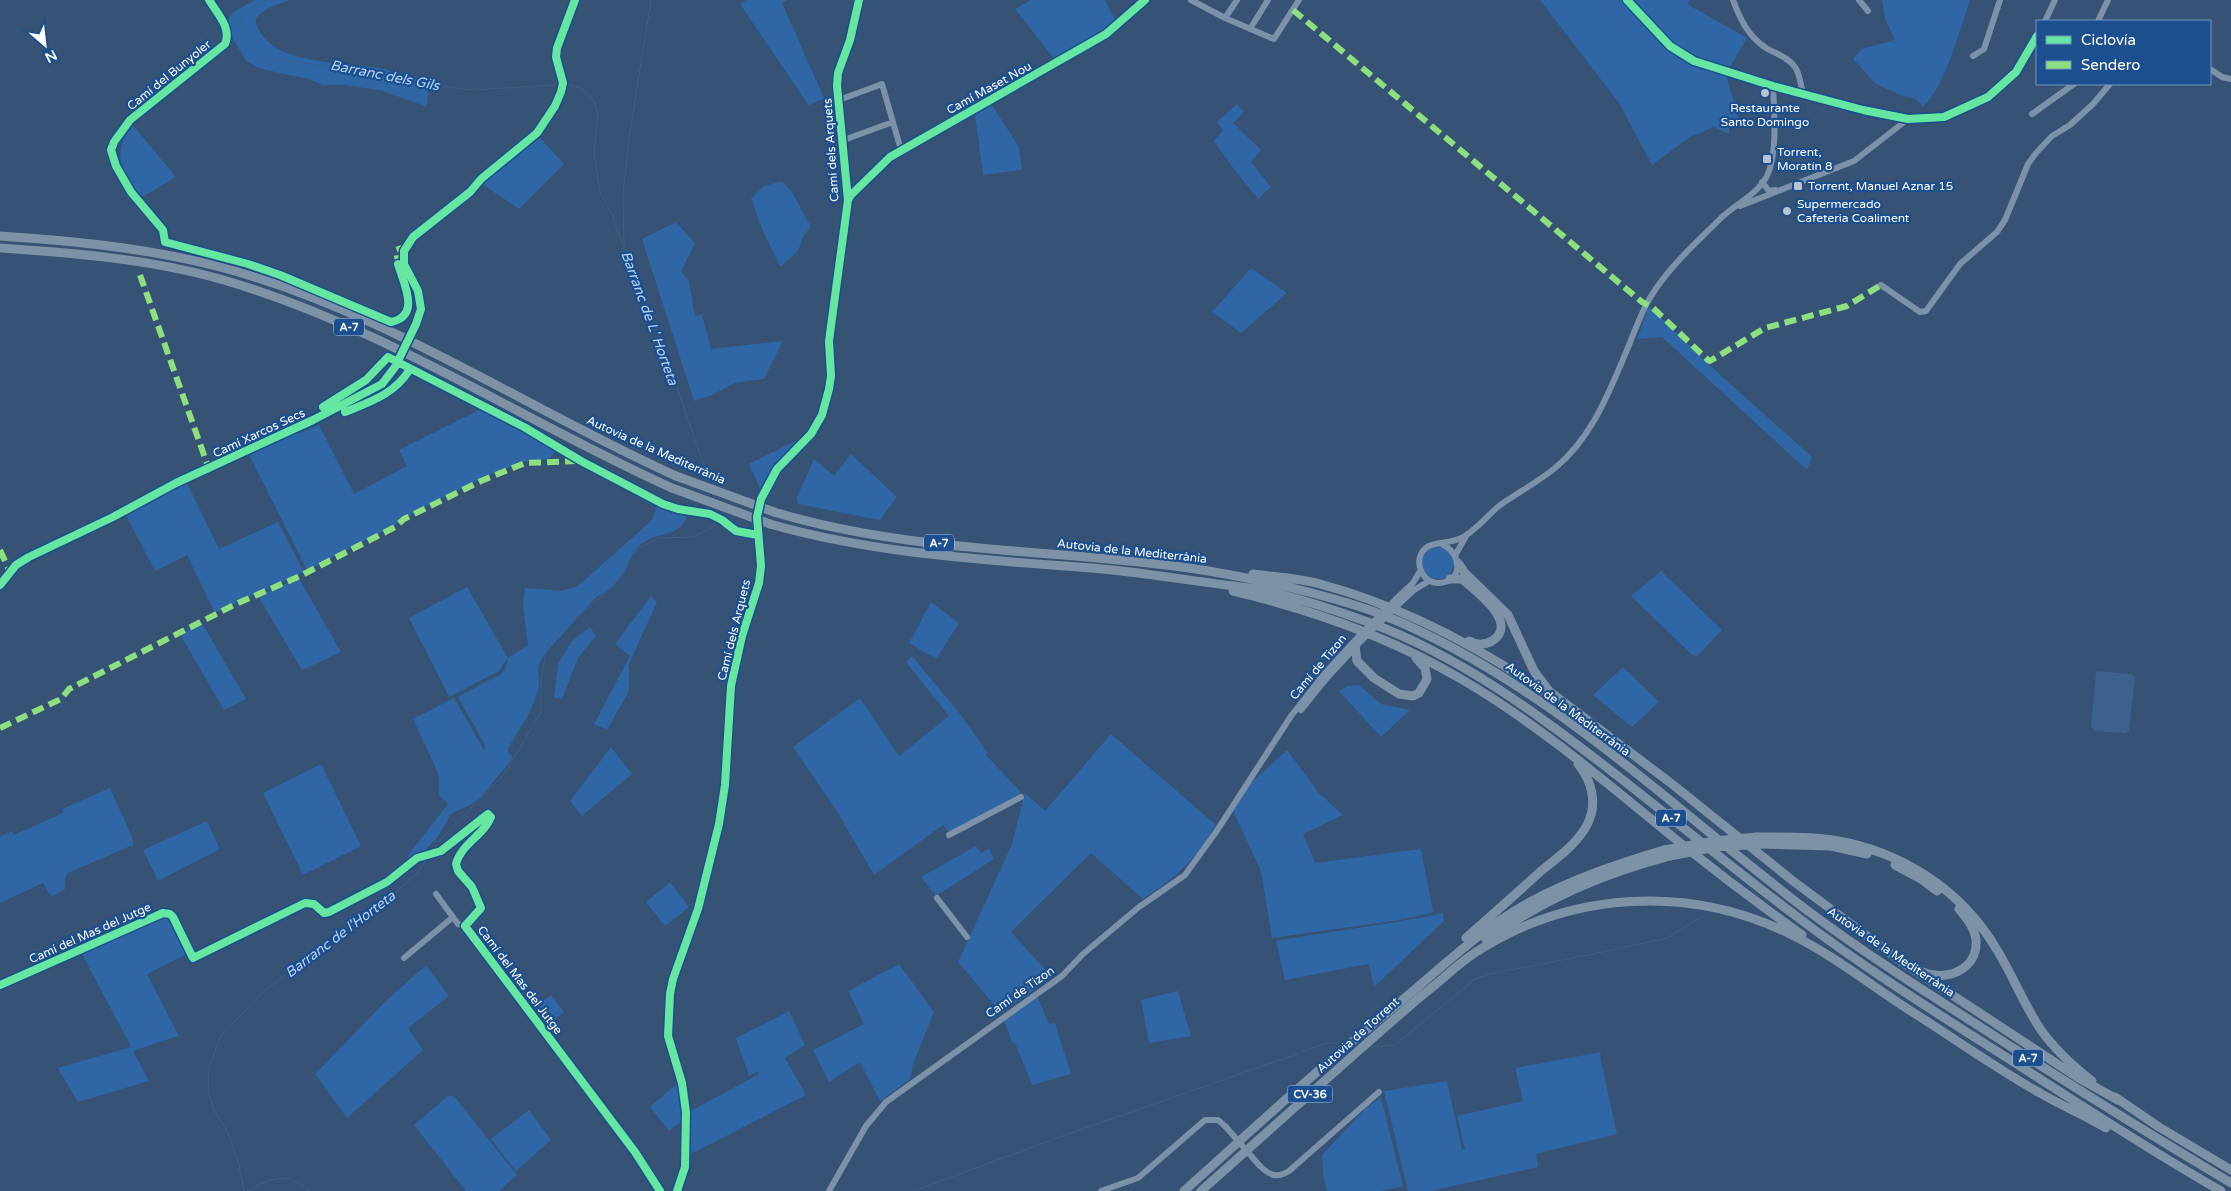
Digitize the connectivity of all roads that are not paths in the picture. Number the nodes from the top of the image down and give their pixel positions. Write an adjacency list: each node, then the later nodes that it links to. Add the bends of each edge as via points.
1 (210, 0): 40 (street, Camí del Bunyoler, via 226,28 224,44 130,120 112,150 116,166 131,192 163,230)
2 (575, 0): 50 (street, Camí Xarcos Secs, bridge, via 557,48 556,57 563,82 561,92 537,133 414,237 404,251 404,264 421,301 421,309 395,367 382,384 22,561)
3 (859, 0): 29 (street, Camí dels Arquets, via 838,73)
4 (1146, 0): 34 (street, Camí Maset Nou, via 1106,34)
5 (1192, 0): 15 (street)
6 (1237, 0): 17 (street)
7 (1268, 0): 20 (street)
8 (1300, 0): 20 (street, via 1274,40)
9 (1627, 0): 27 (street, via 1679,53)
10 (1734, 0): 28 (street, via 1751,36 1796,68)
11 (1859, 0): 16 (street)
12 (2000, 0): 22 (street, via 1984,49)
13 (2055, 0): 18 (street)
14 (2108, 0): 19 (street)
15 (1203, 3): 17 (street)
16 (1868, 11)
17 (1225, 18): 20 (street)
18 (2045, 20)
19 (2100, 20)
20 (1250, 29)
21 (2036, 38): 31 (street, via 2019,68 1996,92 1944,116)
22 (1973, 56)
23 (2211, 70): 24 (street)
24 (2231, 79)
25 (2073, 85): 30 (street)
26 (2109, 85): 42 (street, via 2093,104 2036,153 1997,232 1960,264 1926,311 1920,312)
27 (1773, 86): 28 (street); 35 (street, via 1772,160)
28 (1803, 94): 31 (street)
29 (839, 100): 32 (street, via 882,84); 33 (street, Camí dels Arquets)
30 (2032, 114)
31 (1908, 119): 36 (street, via 1854,161)
32 (894, 122): 33 (street); 34 (street)
33 (841, 141): 37 (street, Camí dels Arquets)
34 (901, 150): 37 (street, Camí Maset Nou, via 885,161)
35 (1762, 182): 36 (street, via 1769,191); 38 (street)
36 (1784, 188): 38 (street)
37 (848, 200): 81 (street, Camí dels Arquets, via 829,341 831,376 827,400 811,434 777,469 761,499 757,517 759,583 742,636 731,686 725,785 719,824 707,879 670,994 668,1036 682,1083 686,1112 685,1167)
38 (1734, 208): 43 (street, via 1678,261 1647,304 1599,415 1570,454)
39 (0, 236): 46 (highway, Autovia de la Mediterrània / A-7, bridge, via 75,241 156,252 221,267 286,288 413,343 676,476 774,512 853,531 922,542)
40 (165, 242)
41 (0, 248): 51 (highway, Autovia de la Mediterrània / A-7, bridge, via 75,253 155,264 220,279 285,301 408,354 672,488 770,524 921,554 1176,577)
42 (1881, 285)
43 (1466, 535): 44 (street); 45 (street)
44 (1442, 544): 45 (street, via 1451,549); 47 (street, via 1430,546 1421,554)
45 (1457, 559): 48 (street, via 1456,572); 57 (highway, via 1465,573 1502,606 1534,671 1549,690)
46 (1196, 569): 53 (highway, via 1207,566 1321,584 1359,596); 79 (highway, Autovia de la Mediterrània / A-7, via 1289,587 1378,613 1467,656 1522,689 1588,736 1760,874 1878,960 2116,1115)
47 (1420, 571): 49 (street); 52 (street, Camí de Tizon)
48 (1450, 579): 49 (street, via 1440,583); 53 (highway, via 1462,579 1497,612 1501,622 1493,640 1484,644)
49 (1429, 581): 52 (street, Camí de Tizon)
50 (0, 585)
51 (1223, 585): 56 (highway, via 1232,591 1342,622); 77 (highway, Autovia de la Mediterrània / A-7, via 1271,593 1370,623 1413,641 1463,668 1515,700 1583,749 1835,944)
52 (1398, 601): 54 (street, Camí de Tizon, bridge)
53 (1455, 636): 57 (highway)
54 (1361, 638): 55 (street, Camí de Tizon); 59 (street, Camí de Tizon, via 1323,675 1291,716)
55 (1355, 646): 56 (highway, via 1360,667 1390,689 1406,696 1419,693 1427,679 1422,663); 59 (street, Camí de Tizon, via 1296,716)
56 (1406, 650): 58 (highway, via 1461,679)
57 (1589, 721): 70 (highway, via 1793,881)
58 (1561, 748): 69 (highway); 74 (highway, via 1576,762 1592,789 1593,807 1587,825 1570,846)
59 (1244, 787): 82 (street, Camí de Tizon, via 1185,875 1139,907 1062,976 886,1102 866,1126)
60 (1021, 797): 61 (street)
61 (949, 835)
62 (1760, 841): 63 (highway, bridge, via 1715,841); 70 (highway, via 1831,846 1892,863 1951,901 1974,932 1972,958 1963,969 1948,976 1933,976); 76 (highway, via 1831,840 1857,845 1892,856 1924,873 1955,896 1977,920 1997,949 2041,1030 2068,1061)
63 (1667, 853): 73 (highway, via 1581,885 1533,910 1469,952); 74 (highway, via 1621,863 1582,878 1508,915 1467,944)
64 (436, 894): 66 (street)
65 (936, 898): 68 (street)
66 (453, 917): 67 (street, via 458,924); 71 (street)
67 (465, 926): 72 (street, Camí del Mas del Jutge, via 481,908 472,886 456,864 488,824 491,816 488,814 449,846 417,858 387,882 337,908 324,913 314,904 305,903 197,958 190,954 173,917 163,913); 80 (street, Camí del Mas del Jutge, via 635,1152)
68 (967, 937)
69 (1818, 948): 73 (highway, via 1760,920 1724,909 1688,902 1614,902 1560,913 1514,930 1475,953); 77 (highway, via 2039,1093 2118,1135)
70 (1896, 956): 76 (highway, via 1925,979)
71 (404, 958)
72 (0, 985)
73 (1420, 996): 85 (highway, Autovia de Torrent / CV-36)
74 (1373, 1023): 84 (highway, Autovia de Torrent / CV-36)
75 (1379, 1092): 83 (street, bridge, via 1289,1171 1276,1176 1268,1174 1218,1120 1205,1120 1138,1178)
76 (2118, 1100): 78 (highway)
77 (2130, 1137): 86 (highway, Autovia de la Mediterrània / A-7)
78 (2231, 1170)
79 (2231, 1183)
80 (660, 1191)
81 (677, 1191)
82 (829, 1191)
83 (1101, 1191)
84 (1184, 1191)
85 (1201, 1191)
86 (2221, 1191)

